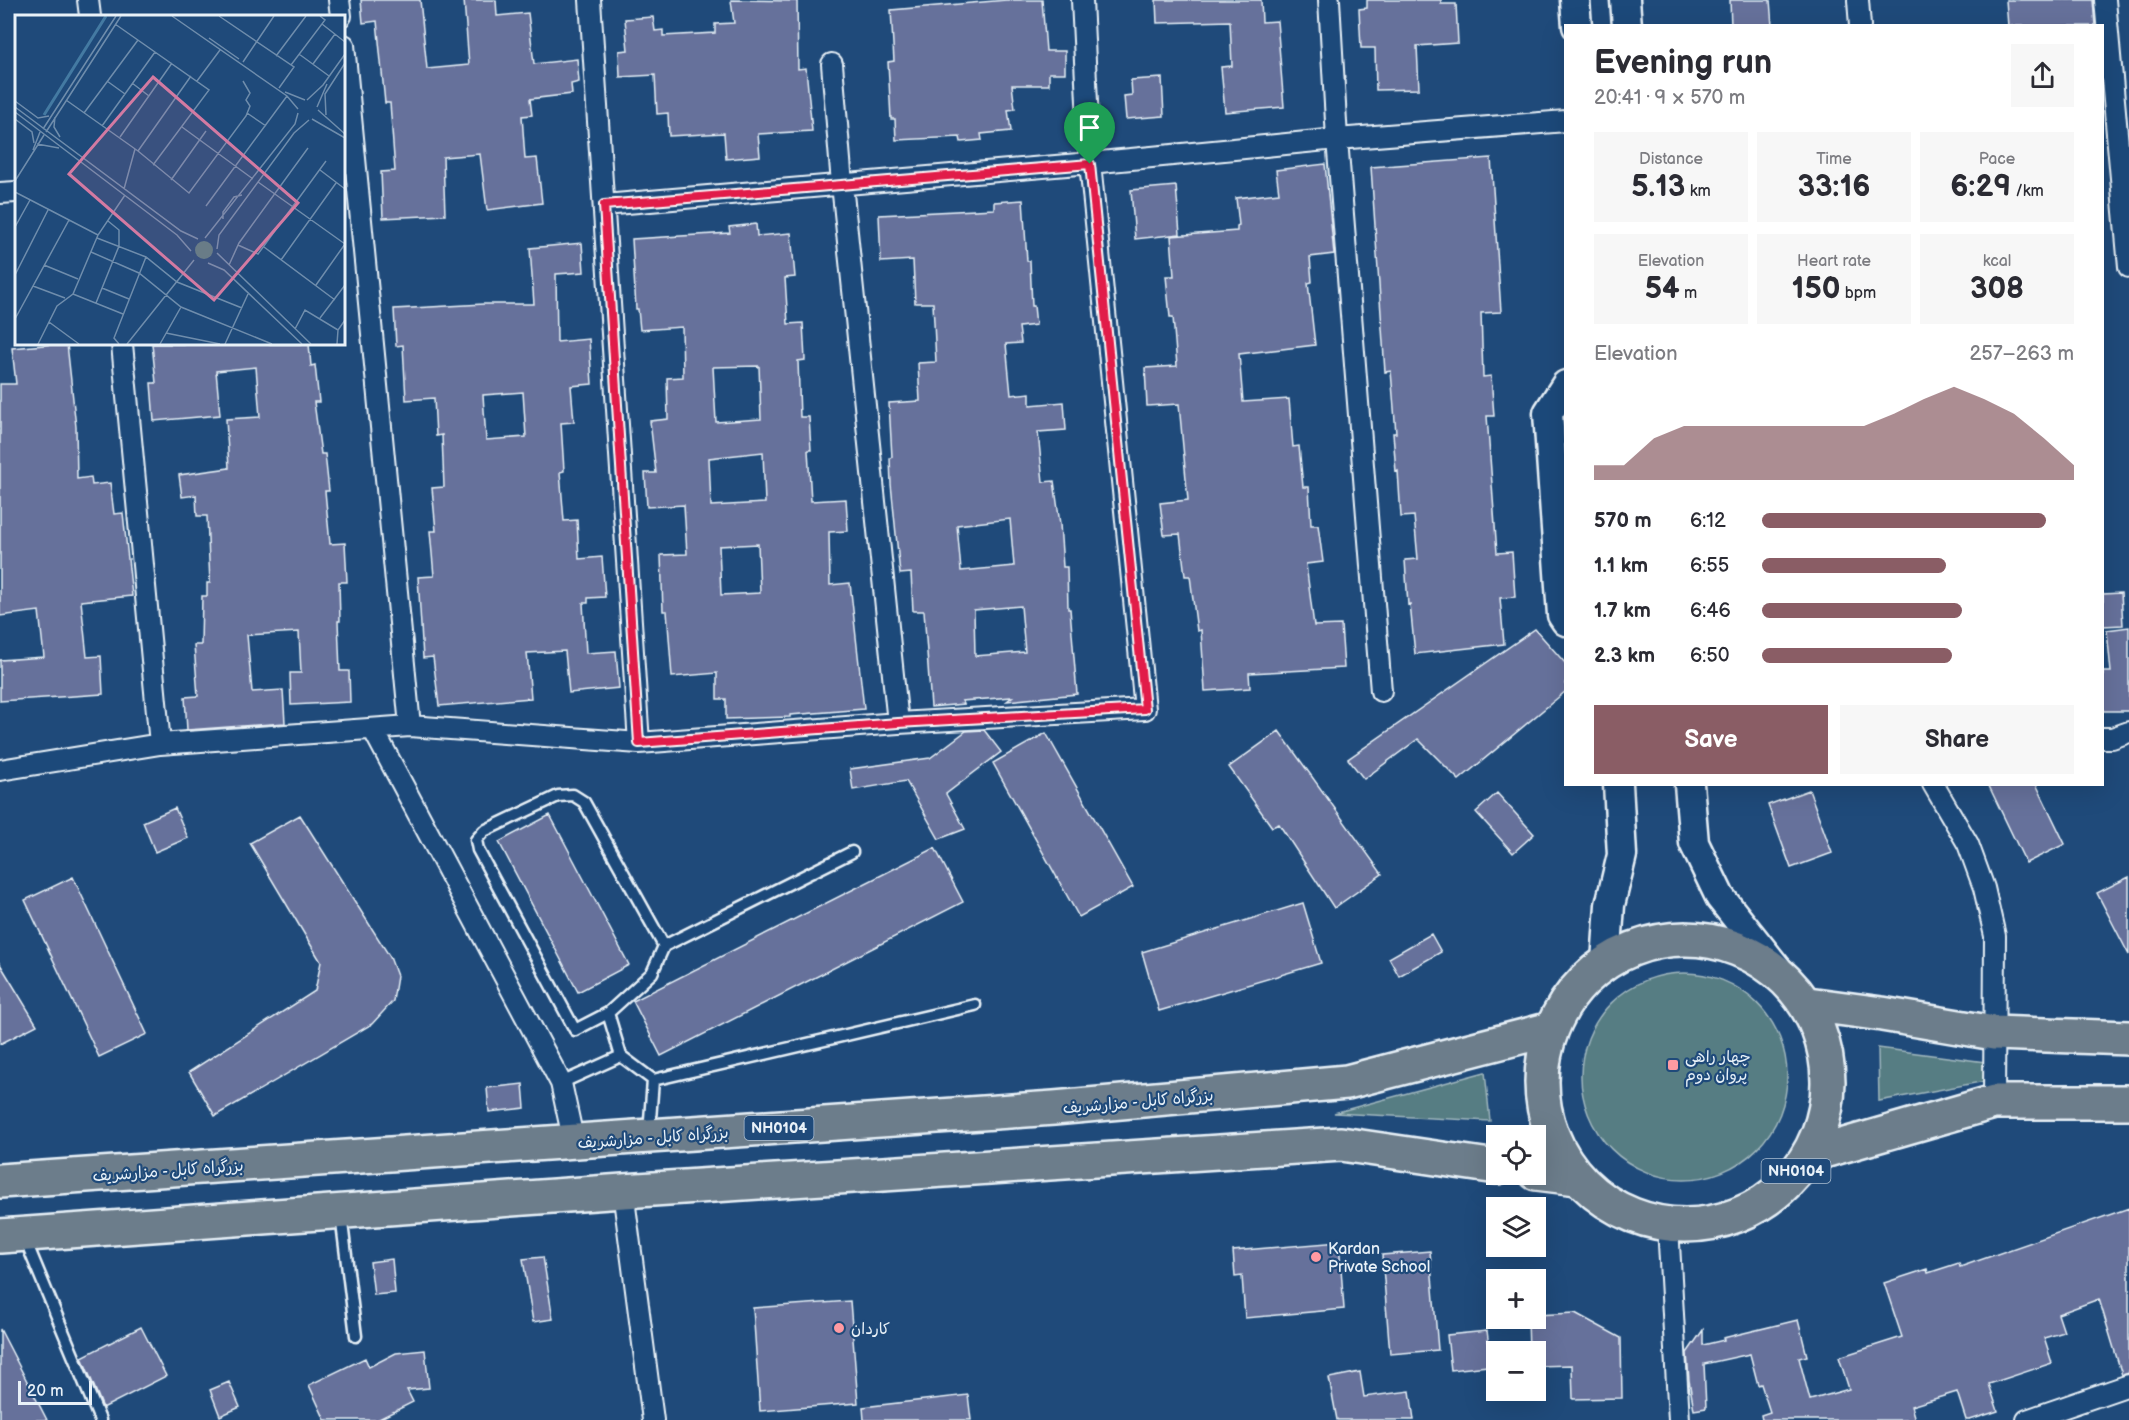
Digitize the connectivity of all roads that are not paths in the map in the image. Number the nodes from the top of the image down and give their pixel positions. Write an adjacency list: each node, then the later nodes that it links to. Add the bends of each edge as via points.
1 (88, 0): 10 (street)
2 (339, 0): 11 (street)
3 (590, 0): 24 (street)
4 (1082, 0): 20 (street)
5 (1329, 0): 19 (street)
6 (1575, 0): 12 (main road)
7 (1625, 0): 13 (main road)
8 (1858, 0): 14 (street)
9 (2105, 0): 17 (street)
10 (90, 15)
11 (341, 15)
12 (1576, 24)
13 (1627, 24)
14 (1860, 24)
15 (345, 55): 31 (street)
16 (832, 63): 21 (street)
17 (2114, 73): 25 (street)
18 (1564, 121): 19 (street)
19 (1337, 139): 20 (street); 29 (street)
20 (1090, 164): 21 (street); 30 (street, via 1145,709)
21 (842, 184): 24 (street); 30 (street)
22 (15, 192): 23 (street)
23 (0, 193)
24 (604, 205): 35 (street)
25 (2129, 267)
26 (122, 345): 36 (street)
27 (1564, 388): 28 (main road, via 1548,413)
28 (1564, 618)
29 (1381, 691)
30 (898, 723): 35 (street)
31 (410, 726): 32 (street); 35 (street)
32 (373, 729): 36 (street); 53 (street)
33 (2129, 732): 34 (street)
34 (2104, 738)
35 (639, 743)
36 (160, 744): 37 (street)
37 (0, 770)
38 (1618, 786): 43 (main road, via 1622,855 1610,905)
39 (1689, 786): 44 (main road, via 1694,843 1720,897)
40 (1935, 786): 49 (street, via 1968,844 1984,888 1995,936)
41 (852, 852): 42 (lane)
42 (664, 946): 47 (lane, via 652,973); 47 (lane, via 584,802 573,795 558,796 484,831 476,840 575,1030)
43 (1606, 962): 44 (highway, NH0104, via 1663,939 1724,942); 48 (highway, NH0104, via 1573,991)
44 (1778, 970): 45 (highway, NH0104)
45 (1808, 1004): 49 (highway); 58 (highway, NH0104, via 1828,1053 1828,1105)
46 (975, 1005): 52 (lane)
47 (608, 1013): 51 (lane)
48 (1551, 1029): 56 (highway, بزرگراه کابل - مزارشریف / NH0104, via 1347,1082); 61 (highway, NH0104, via 1541,1081 1548,1123)
49 (1994, 1033): 50 (highway); 54 (street)
50 (2129, 1038)
51 (621, 1056): 52 (lane); 53 (lane)
52 (653, 1080): 56 (lane)
53 (561, 1083): 57 (street)
54 (1994, 1102): 55 (highway, NH0104); 58 (highway, NH0104)
55 (2129, 1102)
56 (649, 1137): 57 (highway, بزرگراه کابل - مزارشریف / NH0104)
57 (574, 1143): 62 (highway, بزرگراه کابل - مزارشریف / NH0104)
58 (1810, 1155): 65 (highway, NH0104, via 1773,1197 1754,1207 1724,1221)
59 (1486, 1165): 63 (highway, via 1341,1144)
60 (1546, 1174): 61 (highway)
61 (1577, 1178): 65 (highway, NH0104, via 1618,1210)
62 (0, 1181)
63 (624, 1191): 64 (highway); 70 (street)
64 (340, 1211): 66 (highway); 67 (lane)
65 (1668, 1226): 71 (street)
66 (11, 1235): 69 (lane)
67 (356, 1336)
68 (2129, 1385): 72 (street)
69 (100, 1420)
70 (653, 1420)
71 (1679, 1420)
72 (2027, 1420)

